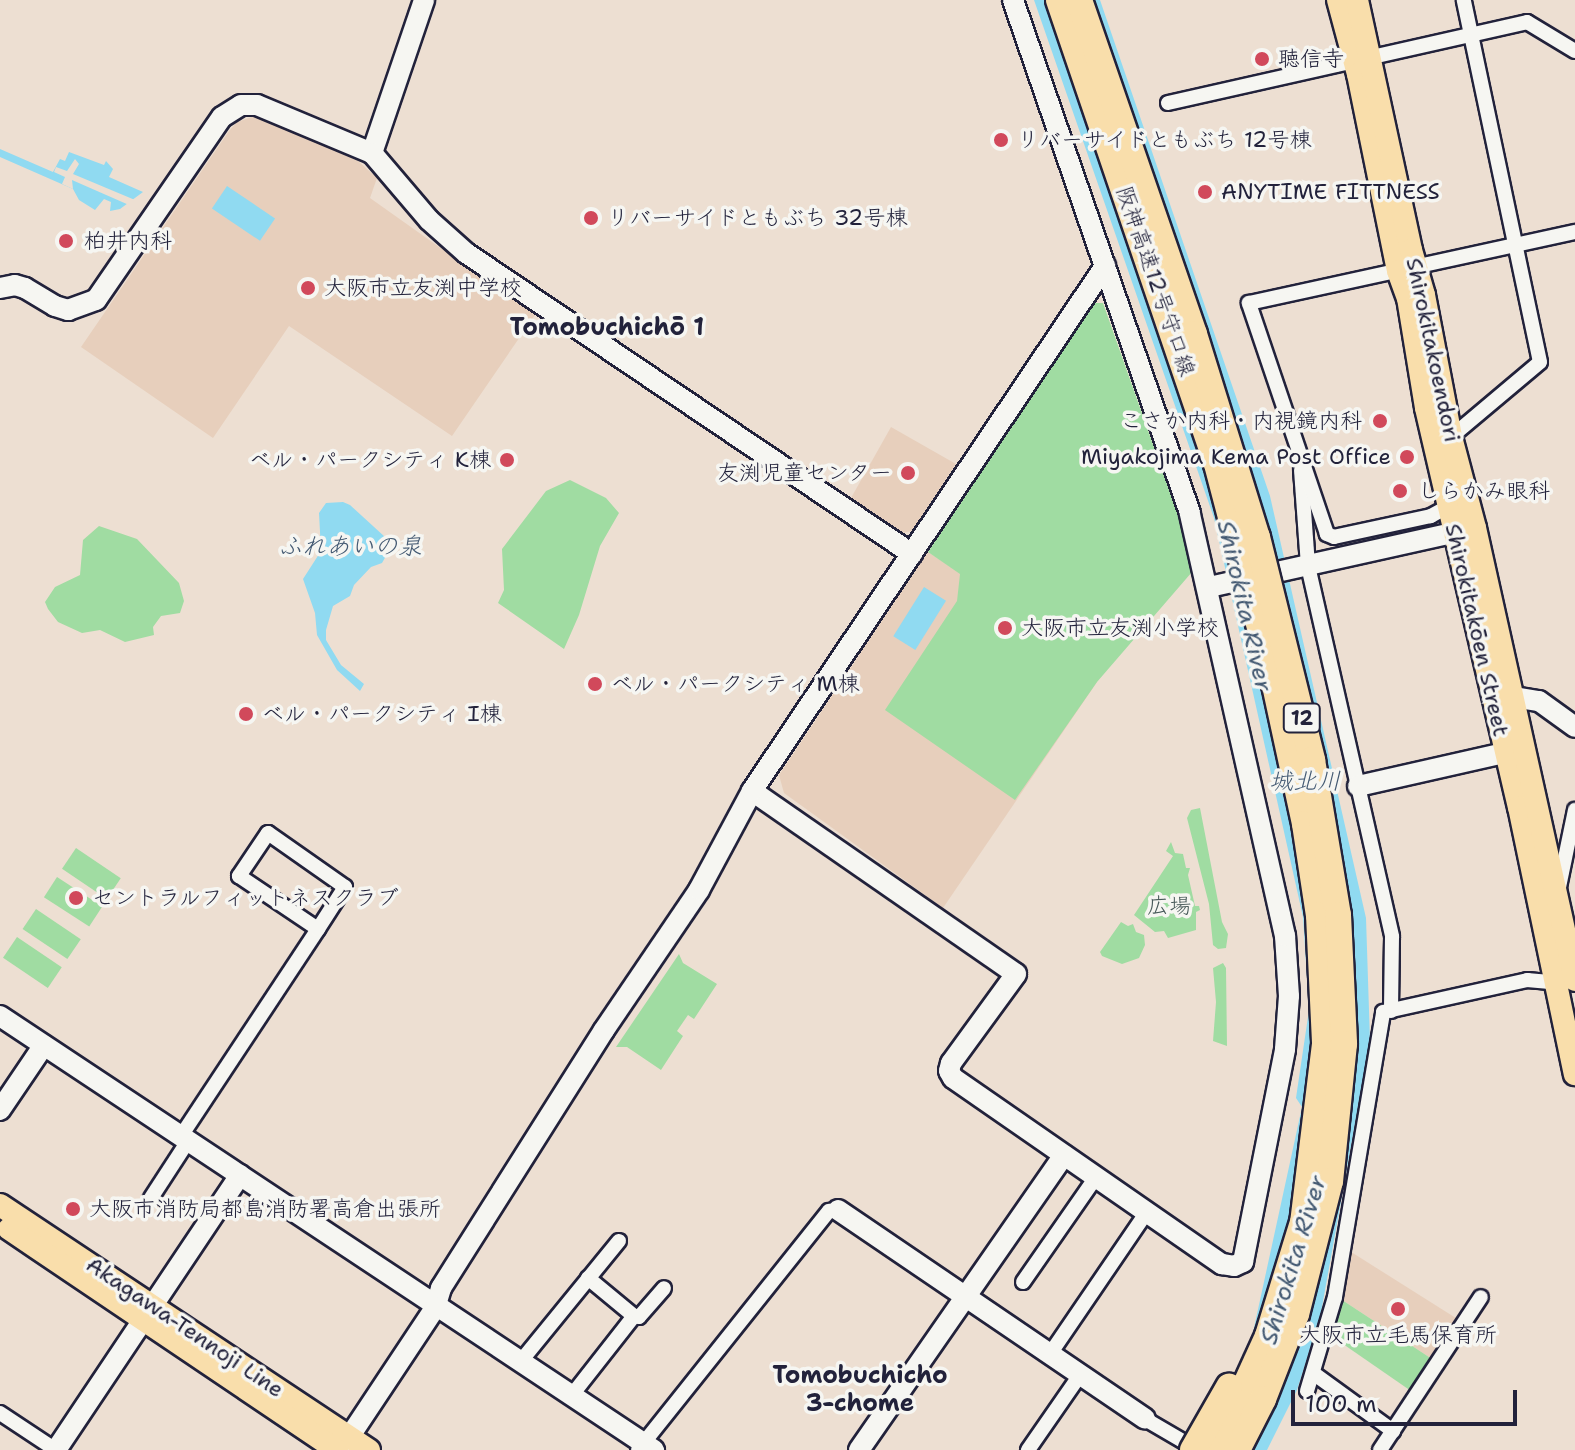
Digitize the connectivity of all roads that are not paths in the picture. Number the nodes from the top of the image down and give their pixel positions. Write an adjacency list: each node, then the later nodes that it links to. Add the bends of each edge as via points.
1 (424, 0): 12 (street)
2 (1013, 0): 15 (street)
3 (1059, 0): 40 (highway, 阪神高速12号守口線 / 12, bridge, via 1217,464 1278,700 1305,824 1323,954 1325,1044)
4 (1079, 0): 76 (highway, 阪神高速12号守口線 / 12, bridge, via 1207,372 1257,537 1312,760 1338,915 1344,1044 1330,1181 1291,1329)
5 (1338, 0): 10 (main road, Shirokitakōen Street)
6 (1357, 0): 10 (main road)
7 (1464, 0): 8 (street)
8 (1471, 34): 9 (street, via 1527,22); 10 (street); 14 (street)
9 (1575, 51)
10 (1362, 58): 11 (street); 16 (main road, Shirokitakōen Street)
11 (1168, 103)
12 (372, 153): 17 (street, via 263,107 236,107 222,117 96,300 68,310 25,288); 22 (street, via 429,220 466,253)
13 (1575, 232): 14 (street)
14 (1517, 245): 16 (street); 18 (street, via 1540,362)
15 (1105, 266): 22 (street); 24 (street)
16 (1407, 269): 18 (main road, Shirokitakoendori); 19 (street, via 1249,303); 20 (main road, Shirokitakōen Street, via 1426,408)
17 (0, 288)
18 (1451, 437): 21 (main road, Shirokitakoendori)
19 (1300, 458): 20 (street, via 1325,532 1332,537 1439,514); 23 (street)
20 (1449, 506): 21 (main road, Shirokitakōen Street)
21 (1465, 530): 23 (street); 25 (main road, Shirokitakōen Street)
22 (912, 554): 29 (street)
23 (1302, 567): 24 (street, bridge); 28 (street)
24 (1216, 586): 48 (street, via 1285,936 1287,1033 1245,1259 1234,1266 1222,1264)
25 (1503, 700): 26 (street, via 1539,701); 27 (main road, Shirokitakōen Street); 31 (main road)
26 (1575, 727)
27 (1505, 753): 28 (street); 34 (main road, Shirokitakōen Street)
28 (1358, 786): 35 (street, via 1392,937)
29 (752, 791): 42 (street, via 1016,974 949,1071); 56 (street, via 699,890 604,1030 441,1288)
30 (1575, 810): 31 (street)
31 (1557, 896): 33 (main road)
32 (318, 929): 32 (street, via 345,887 268,833 239,876); 41 (street)
33 (1570, 932): 34 (main road)
34 (1568, 982): 35 (street, via 1527,980); 38 (main road, Shirokitakōen Street)
35 (1391, 1011): 61 (street, via 1383,1012 1340,1271)
36 (0, 1016): 37 (street)
37 (44, 1045): 39 (street); 41 (street)
38 (1575, 1074)
39 (0, 1110)
40 (1316, 1133): 69 (highway, bridge, via 1264,1303 1229,1385); 75 (highway, 阪神高速12号守口線 / 12, bridge, via 1303,1222 1287,1280 1257,1365)
41 (185, 1138): 43 (street); 45 (street)
42 (1064, 1155): 44 (street); 54 (street)
43 (240, 1175): 56 (street); 57 (street)
44 (1096, 1177): 48 (street); 52 (street)
45 (151, 1198)
46 (0, 1205): 57 (main road, Akagawa-Tennoji Line)
47 (838, 1210): 54 (street); 70 (street, via 829,1211)
48 (1147, 1212): 59 (street)
49 (0, 1223): 57 (main road, Akagawa-Tennoji Line)
50 (619, 1241): 51 (street)
51 (588, 1278): 58 (street); 60 (street)
52 (1023, 1282)
53 (664, 1288): 58 (street, via 639,1317)
54 (966, 1297): 59 (street); 73 (street)
55 (1481, 1297): 67 (street)
56 (436, 1305): 60 (street); 68 (street)
57 (147, 1313): 68 (main road, Akagawa-Tennoji Line); 71 (street)
58 (634, 1316): 64 (street)
59 (1050, 1354): 62 (street)
60 (521, 1361): 64 (street)
61 (1313, 1373): 63 (street); 67 (street)
62 (1080, 1375): 66 (street); 74 (street)
63 (1307, 1391)
64 (572, 1395): 70 (street)
65 (0, 1413): 71 (street)
66 (1145, 1419): 69 (street)
67 (1393, 1431): 77 (street)
68 (342, 1446): 72 (main road, Akagawa-Tennoji Line)
69 (1192, 1447)
70 (645, 1448)
71 (56, 1450)
72 (369, 1450)
73 (859, 1450)
74 (1028, 1450)
75 (1216, 1450)
76 (1237, 1450)
77 (1380, 1450)

